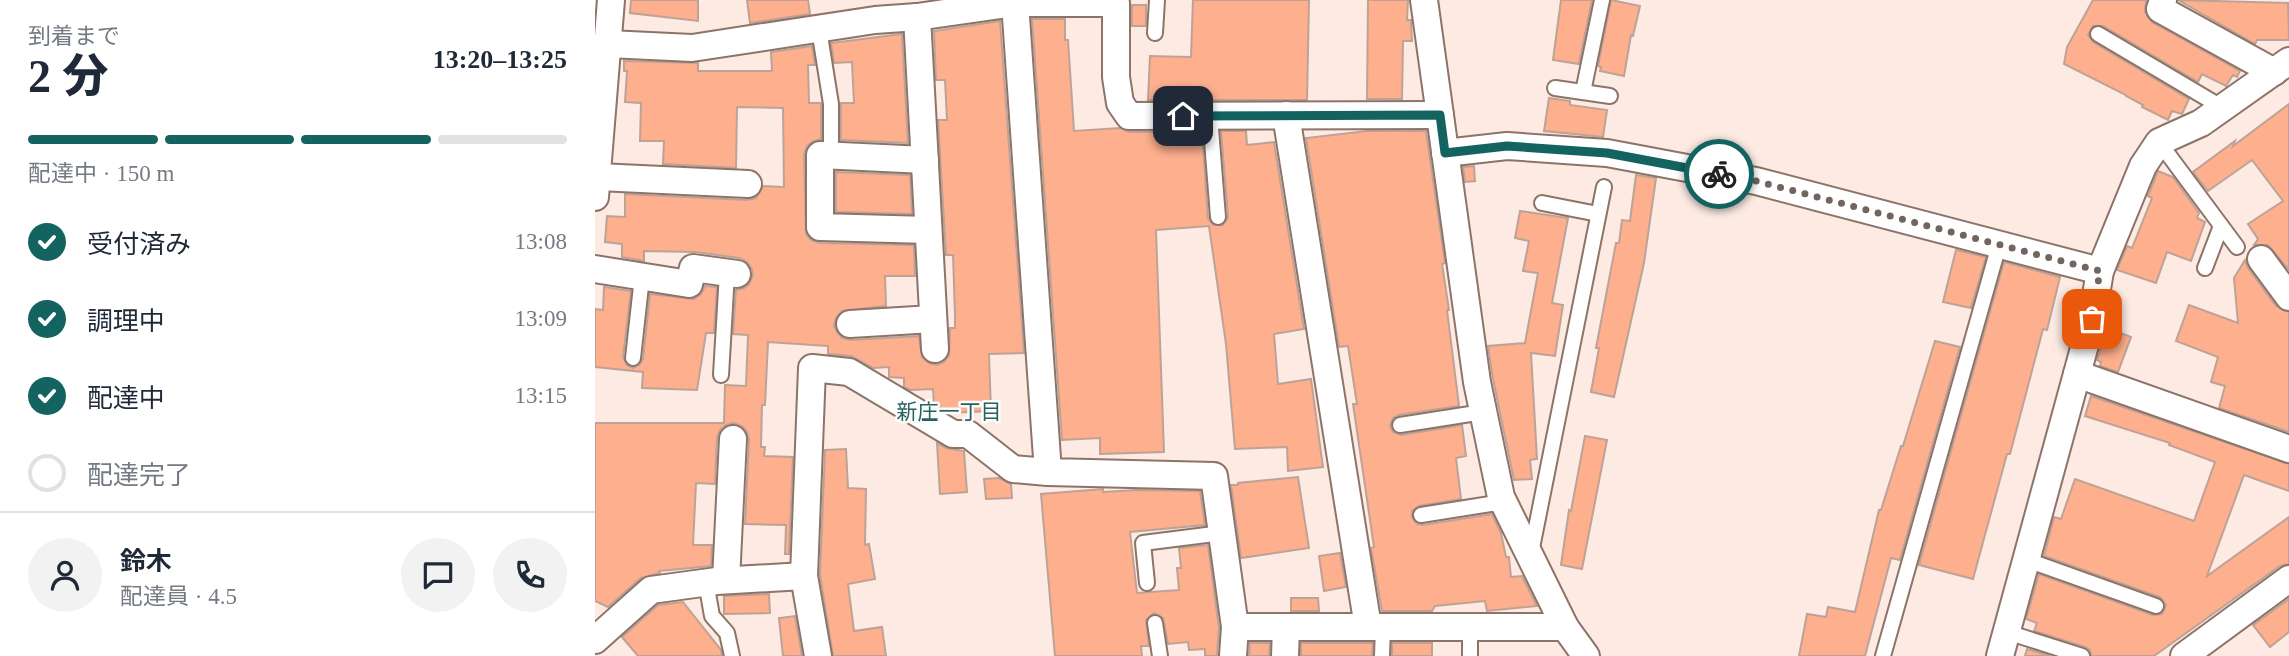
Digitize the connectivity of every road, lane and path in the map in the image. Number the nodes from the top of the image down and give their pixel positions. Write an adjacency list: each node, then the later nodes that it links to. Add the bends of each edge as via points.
1 (611, 0): 11 (street)
2 (1157, 0): 9 (lane)
3 (1424, 0): 18 (street)
4 (1602, 0): 14 (lane)
5 (2163, 0): 12 (street, via 2160,9)
6 (1015, 3): 7 (street); 19 (street, via 1116,3 1116,77 1120,103 1129,116); 51 (street)
7 (917, 18): 8 (street); 23 (street)
8 (819, 29): 11 (street, via 692,48); 20 (lane, via 831,104)
9 (1155, 33)
10 (2098, 34): 16 (lane)
11 (608, 44): 25 (street)
12 (2282, 67): 16 (street)
13 (1555, 88): 14 (lane)
14 (1583, 92): 15 (lane)
15 (1610, 96)
16 (2223, 108): 21 (street)
17 (1286, 115): 18 (street); 19 (street); 65 (street)
18 (1440, 115): 22 (street)
19 (1210, 116): 29 (lane)
20 (831, 141)
21 (2159, 142): 30 (lane); 37 (street, via 2143,166)
22 (1445, 153): 32 (street, via 1507,146 1607,153 1756,181); 47 (street)
23 (925, 160): 31 (street); 31 (street, via 820,155 820,227)
24 (748, 184): 25 (street)
25 (596, 187)
26 (1604, 187): 28 (lane)
27 (1542, 203): 28 (lane)
28 (1598, 214): 55 (lane)
29 (1218, 217)
30 (2221, 226): 33 (lane); 35 (lane)
31 (928, 230): 41 (street)
32 (1999, 244): 37 (street); 78 (lane)
33 (2237, 247)
34 (2261, 259): 40 (street)
35 (2205, 268)
36 (595, 269): 39 (street)
37 (2100, 271): 45 (street)
38 (732, 274): 39 (street, via 693,268 689,284); 46 (lane)
39 (642, 277): 44 (lane)
40 (2287, 291)
41 (933, 318): 42 (street); 43 (street)
42 (850, 324)
43 (935, 349)
44 (633, 358)
45 (2077, 374): 50 (street); 56 (street)
46 (721, 375)
47 (1483, 412): 48 (lane); 52 (street)
48 (1401, 425)
49 (733, 439): 59 (street)
50 (2289, 449)
51 (1048, 472): 54 (street, via 1214,477); 57 (street, via 1013,469 968,433 953,433 849,372 812,369)
52 (1503, 502): 53 (lane); 55 (street)
53 (1421, 514)
54 (1222, 533): 60 (lane, via 1143,543); 63 (street)
55 (1530, 558): 67 (street)
56 (2027, 559): 61 (lane); 69 (street)
57 (804, 576): 59 (street); 71 (street)
58 (2289, 579): 80 (street)
59 (716, 581): 68 (street, via 651,590); 70 (lane, via 712,616 727,633)
60 (1147, 583)
61 (2156, 606)
62 (1156, 623): 72 (lane)
63 (1235, 627): 64 (street); 73 (street)
64 (1286, 627): 65 (street); 74 (street)
65 (1375, 627): 66 (street); 75 (lane)
66 (1470, 627): 67 (street); 76 (lane)
67 (1565, 627): 77 (street)
68 (595, 640)
69 (2004, 644): 79 (lane)
70 (732, 656)
71 (818, 656)
72 (1160, 656)
73 (1233, 656)
74 (1285, 656)
75 (1383, 656)
76 (1470, 656)
77 (1586, 656)
78 (1883, 656)
79 (2083, 656)
80 (2184, 656)

